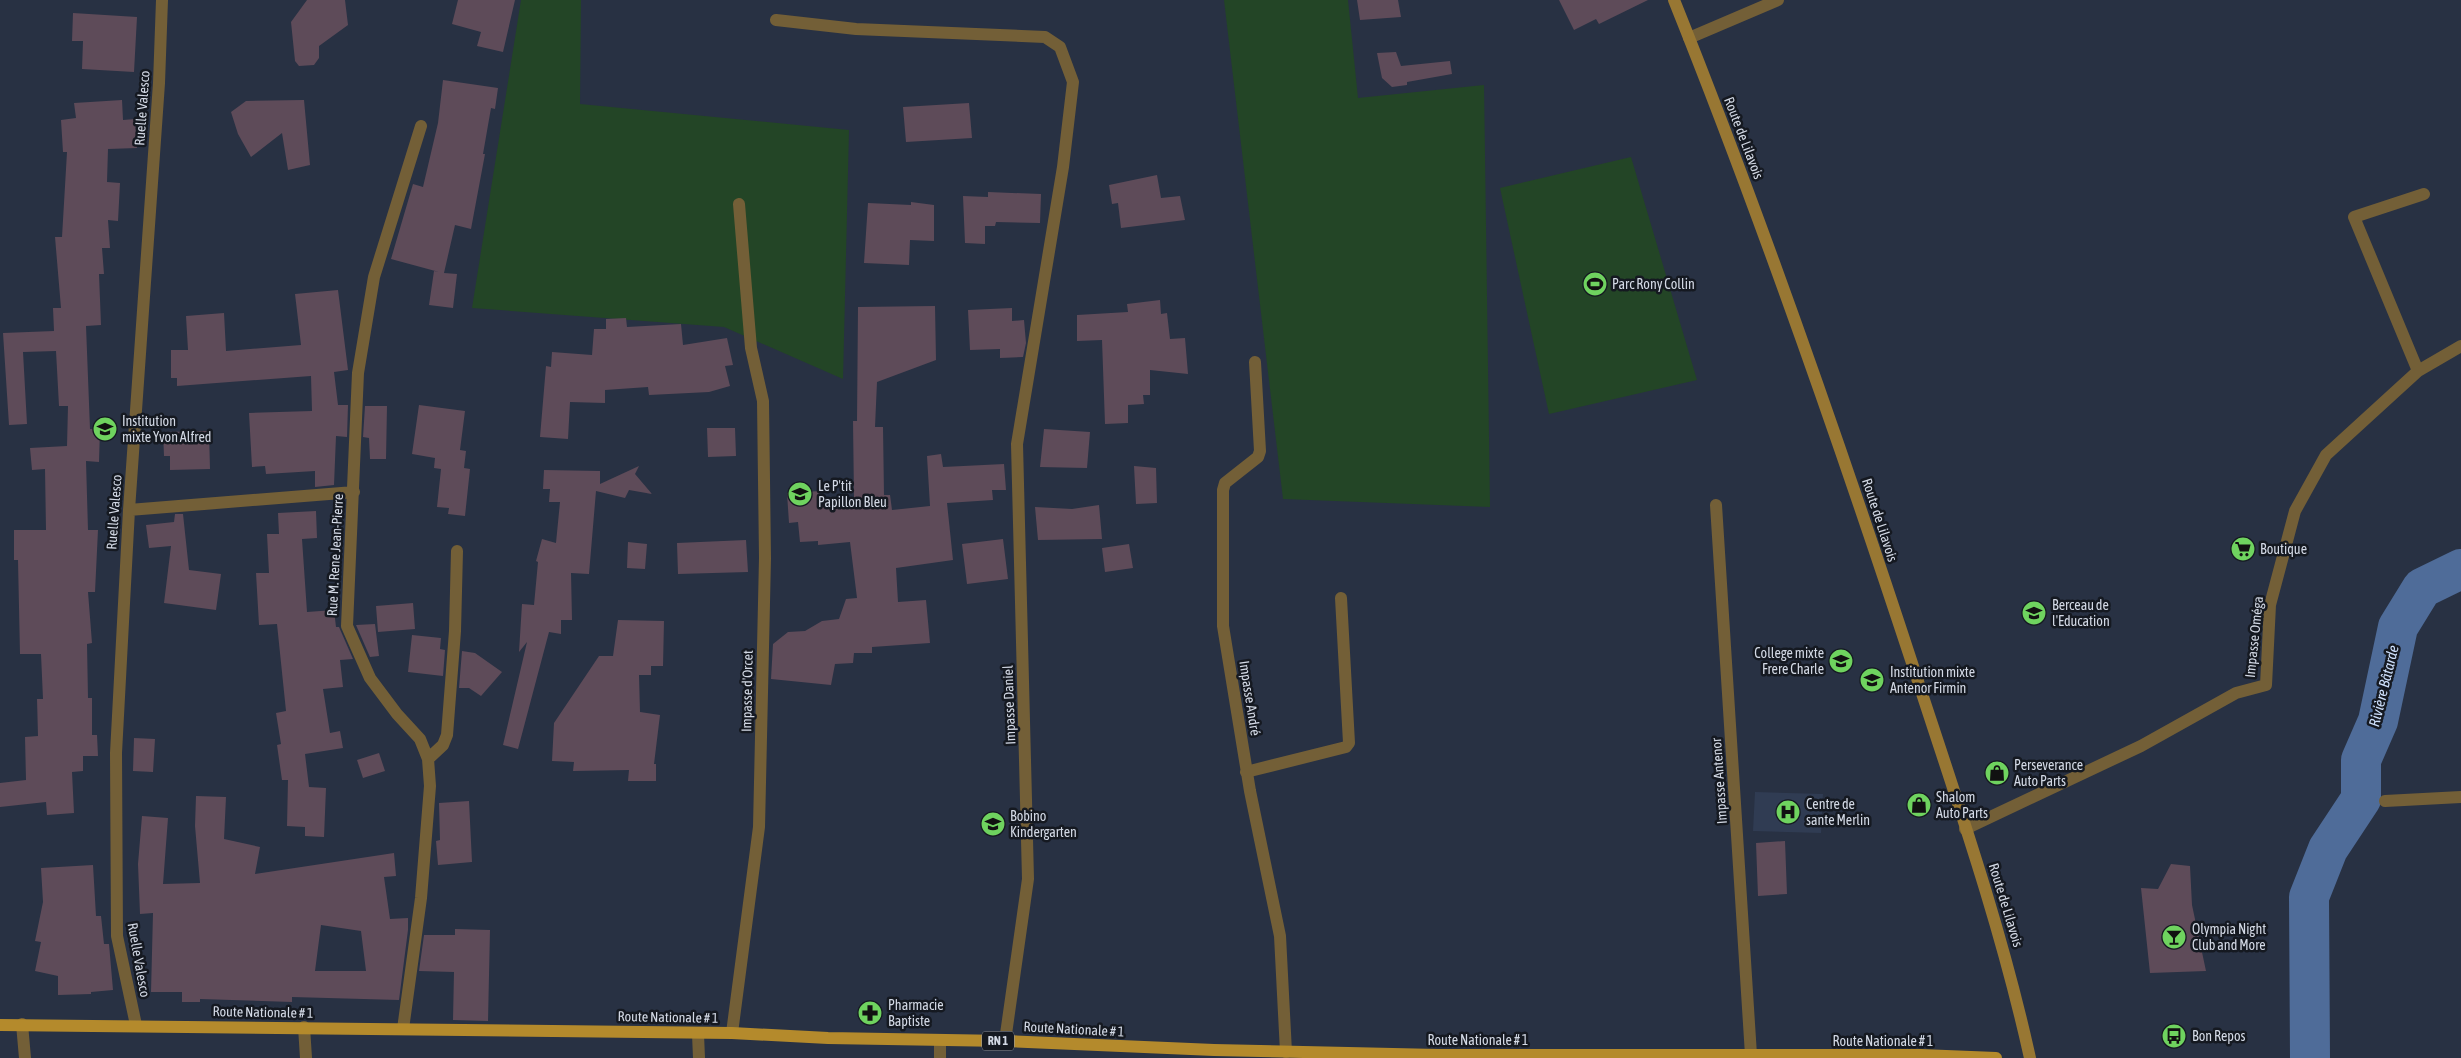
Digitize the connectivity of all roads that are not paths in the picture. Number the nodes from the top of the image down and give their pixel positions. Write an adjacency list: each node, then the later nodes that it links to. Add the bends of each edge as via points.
1 (162, 0): 14 (street, Ruelle Valesco)
2 (1674, 0): 5 (main road, Route de Lilavois)
3 (1778, 0): 5 (street)
4 (776, 20): 30 (street, Impasse Daniel, via 856,29 1045,37 1060,47 1073,82 1017,444 1028,879)
5 (1690, 38): 21 (main road, Route de Lilavois, via 1764,232 1836,436)
6 (421, 126): 12 (street, Rue M. Rene Jean-Pierre, via 374,277 358,373)
7 (2424, 194): 11 (street, via 2354,217)
8 (739, 204): 27 (street, Impasse d'Orcet, via 751,348 763,401 765,558 760,827)
9 (2461, 346): 11 (street)
10 (1255, 362): 18 (street, Impasse André, via 1260,451 1258,457 1225,482 1223,490 1223,626)
11 (2418, 371): 21 (street, Impasse Oméga, via 2326,455 2295,511 2270,605 2266,685 2236,693 2141,746)
12 (354, 492): 14 (street); 17 (street, Rue M. Rene Jean-Pierre, via 347,626 370,678 420,738)
13 (1716, 505): 32 (street, Impasse Antenor)
14 (129, 510): 24 (street, Ruelle Valesco, via 116,753 117,936)
15 (457, 551): 17 (street, via 455,630 446,735 443,745)
16 (1341, 598): 18 (street, via 1349,743 1346,747)
17 (428, 759): 26 (street, Rue M. Rene Jean-Pierre, via 430,786 421,898)
18 (1246, 772): 31 (street, Impasse André, via 1280,936)
19 (2461, 797): 20 (street)
20 (2386, 800)
21 (1966, 829): 38 (main road, Route de Lilavois, via 1989,898)
22 (22, 1024): 23 (main road, Route Nationale # 1 / RN 1); 24 (main road, Route Nationale # 1 / RN 1); 33 (street)
23 (0, 1025)
24 (136, 1025): 25 (main road, Route Nationale # 1 / RN 1)
25 (304, 1027): 26 (main road, Route Nationale # 1 / RN 1); 34 (street)
26 (403, 1029): 28 (main road, Route Nationale # 1 / RN 1)
27 (732, 1033): 28 (main road, Route Nationale # 1 / RN 1); 29 (main road, Route Nationale # 1 / RN 1)
28 (698, 1034): 35 (street)
29 (940, 1041): 30 (main road, Route Nationale # 1 / RN 1); 36 (street)
30 (1005, 1041): 31 (main road, Route Nationale # 1 / RN 1)
31 (1291, 1054): 32 (main road, Route Nationale # 1 / RN 1)
32 (1751, 1056): 37 (main road, Route Nationale # 1 / RN 1)
33 (25, 1058)
34 (306, 1058)
35 (699, 1058)
36 (940, 1058)
37 (1996, 1058)
38 (2030, 1058)

